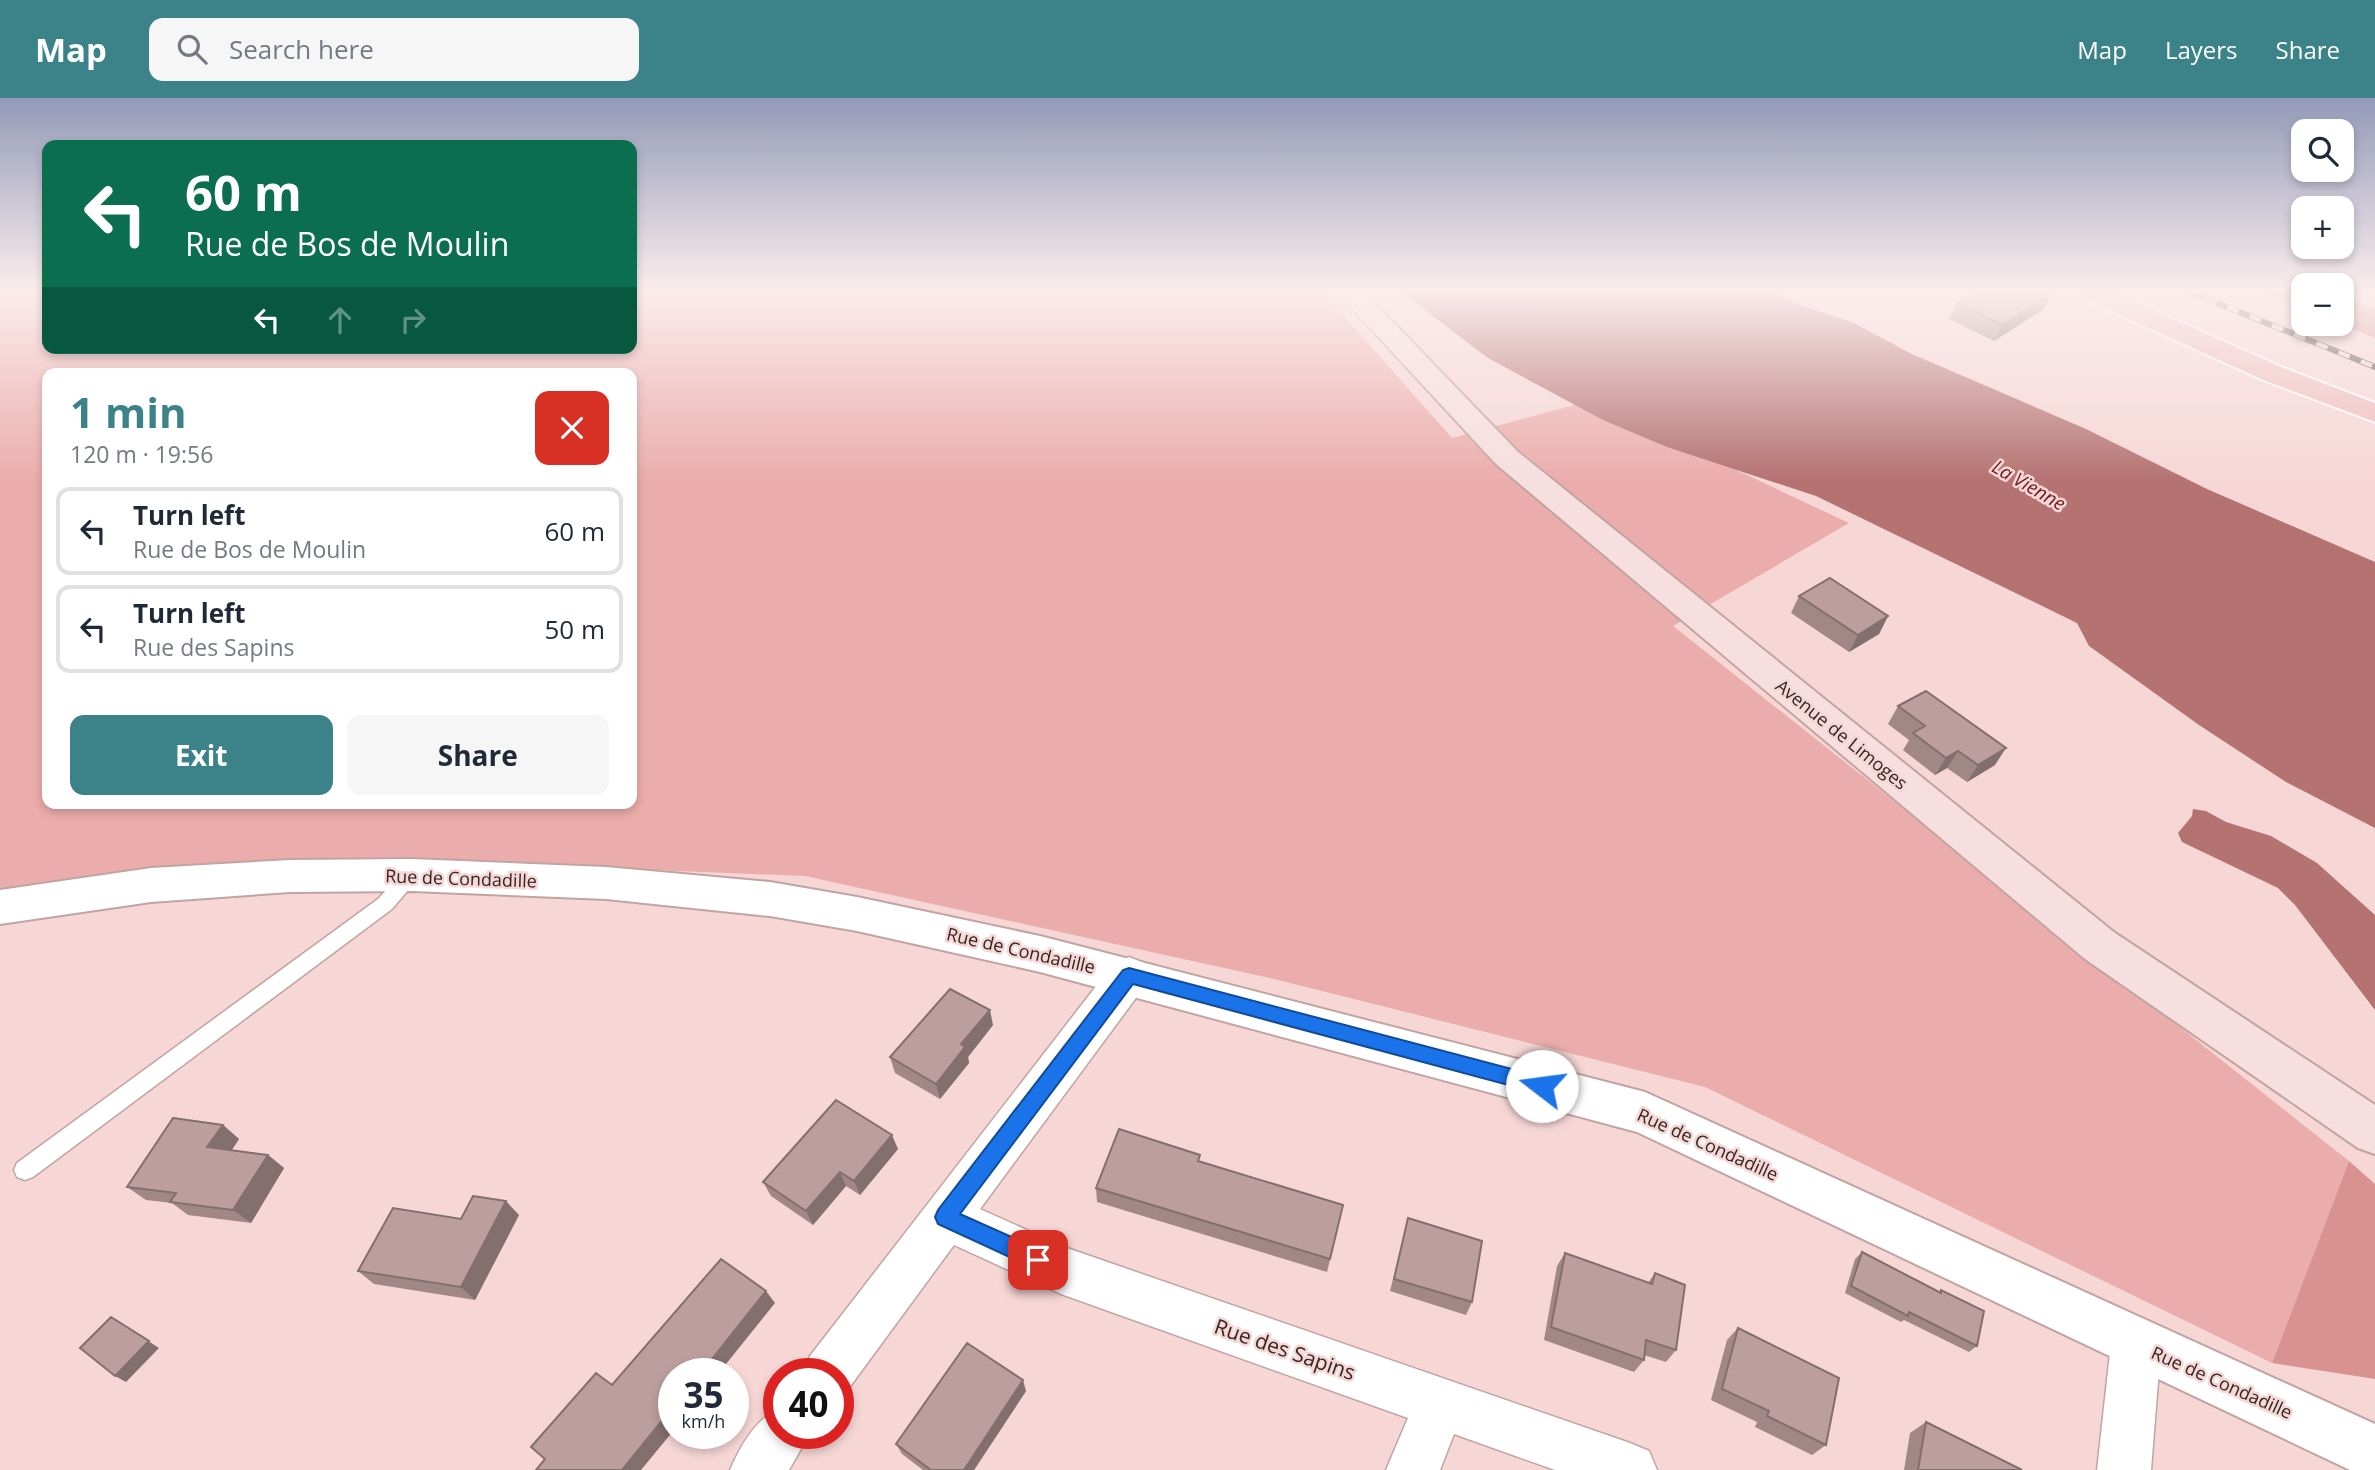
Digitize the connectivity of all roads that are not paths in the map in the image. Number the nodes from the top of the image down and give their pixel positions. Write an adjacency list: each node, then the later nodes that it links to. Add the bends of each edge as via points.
1 (1408, 353): 7 (main road, Avenue de Limoges, via 1507,458 2079,929)
2 (2228, 353): 3 (main road)
3 (2375, 413)
4 (412, 875): 5 (street, Rue de Condadille, via 290,876 151,885); 6 (street, Rue de Condadille, via 606,883 769,899 883,919); 8 (lane, via 385,904)
5 (0, 907)
6 (1129, 975): 9 (street); 10 (street, Rue de Condadille, via 1645,1113)
7 (2375, 1132)
8 (25, 1170)
9 (945, 1217): 11 (street); 12 (street, Rue des Sapins, via 1061,1270)
10 (2136, 1344): 14 (street, Rue de Condadille); 18 (street)
11 (840, 1358)
12 (1440, 1403): 16 (street); 17 (street, Rue des Sapins)
13 (772, 1449): 15 (street)
14 (2375, 1452)
15 (757, 1470)
16 (1413, 1470)
17 (1630, 1470)
18 (2124, 1470)

